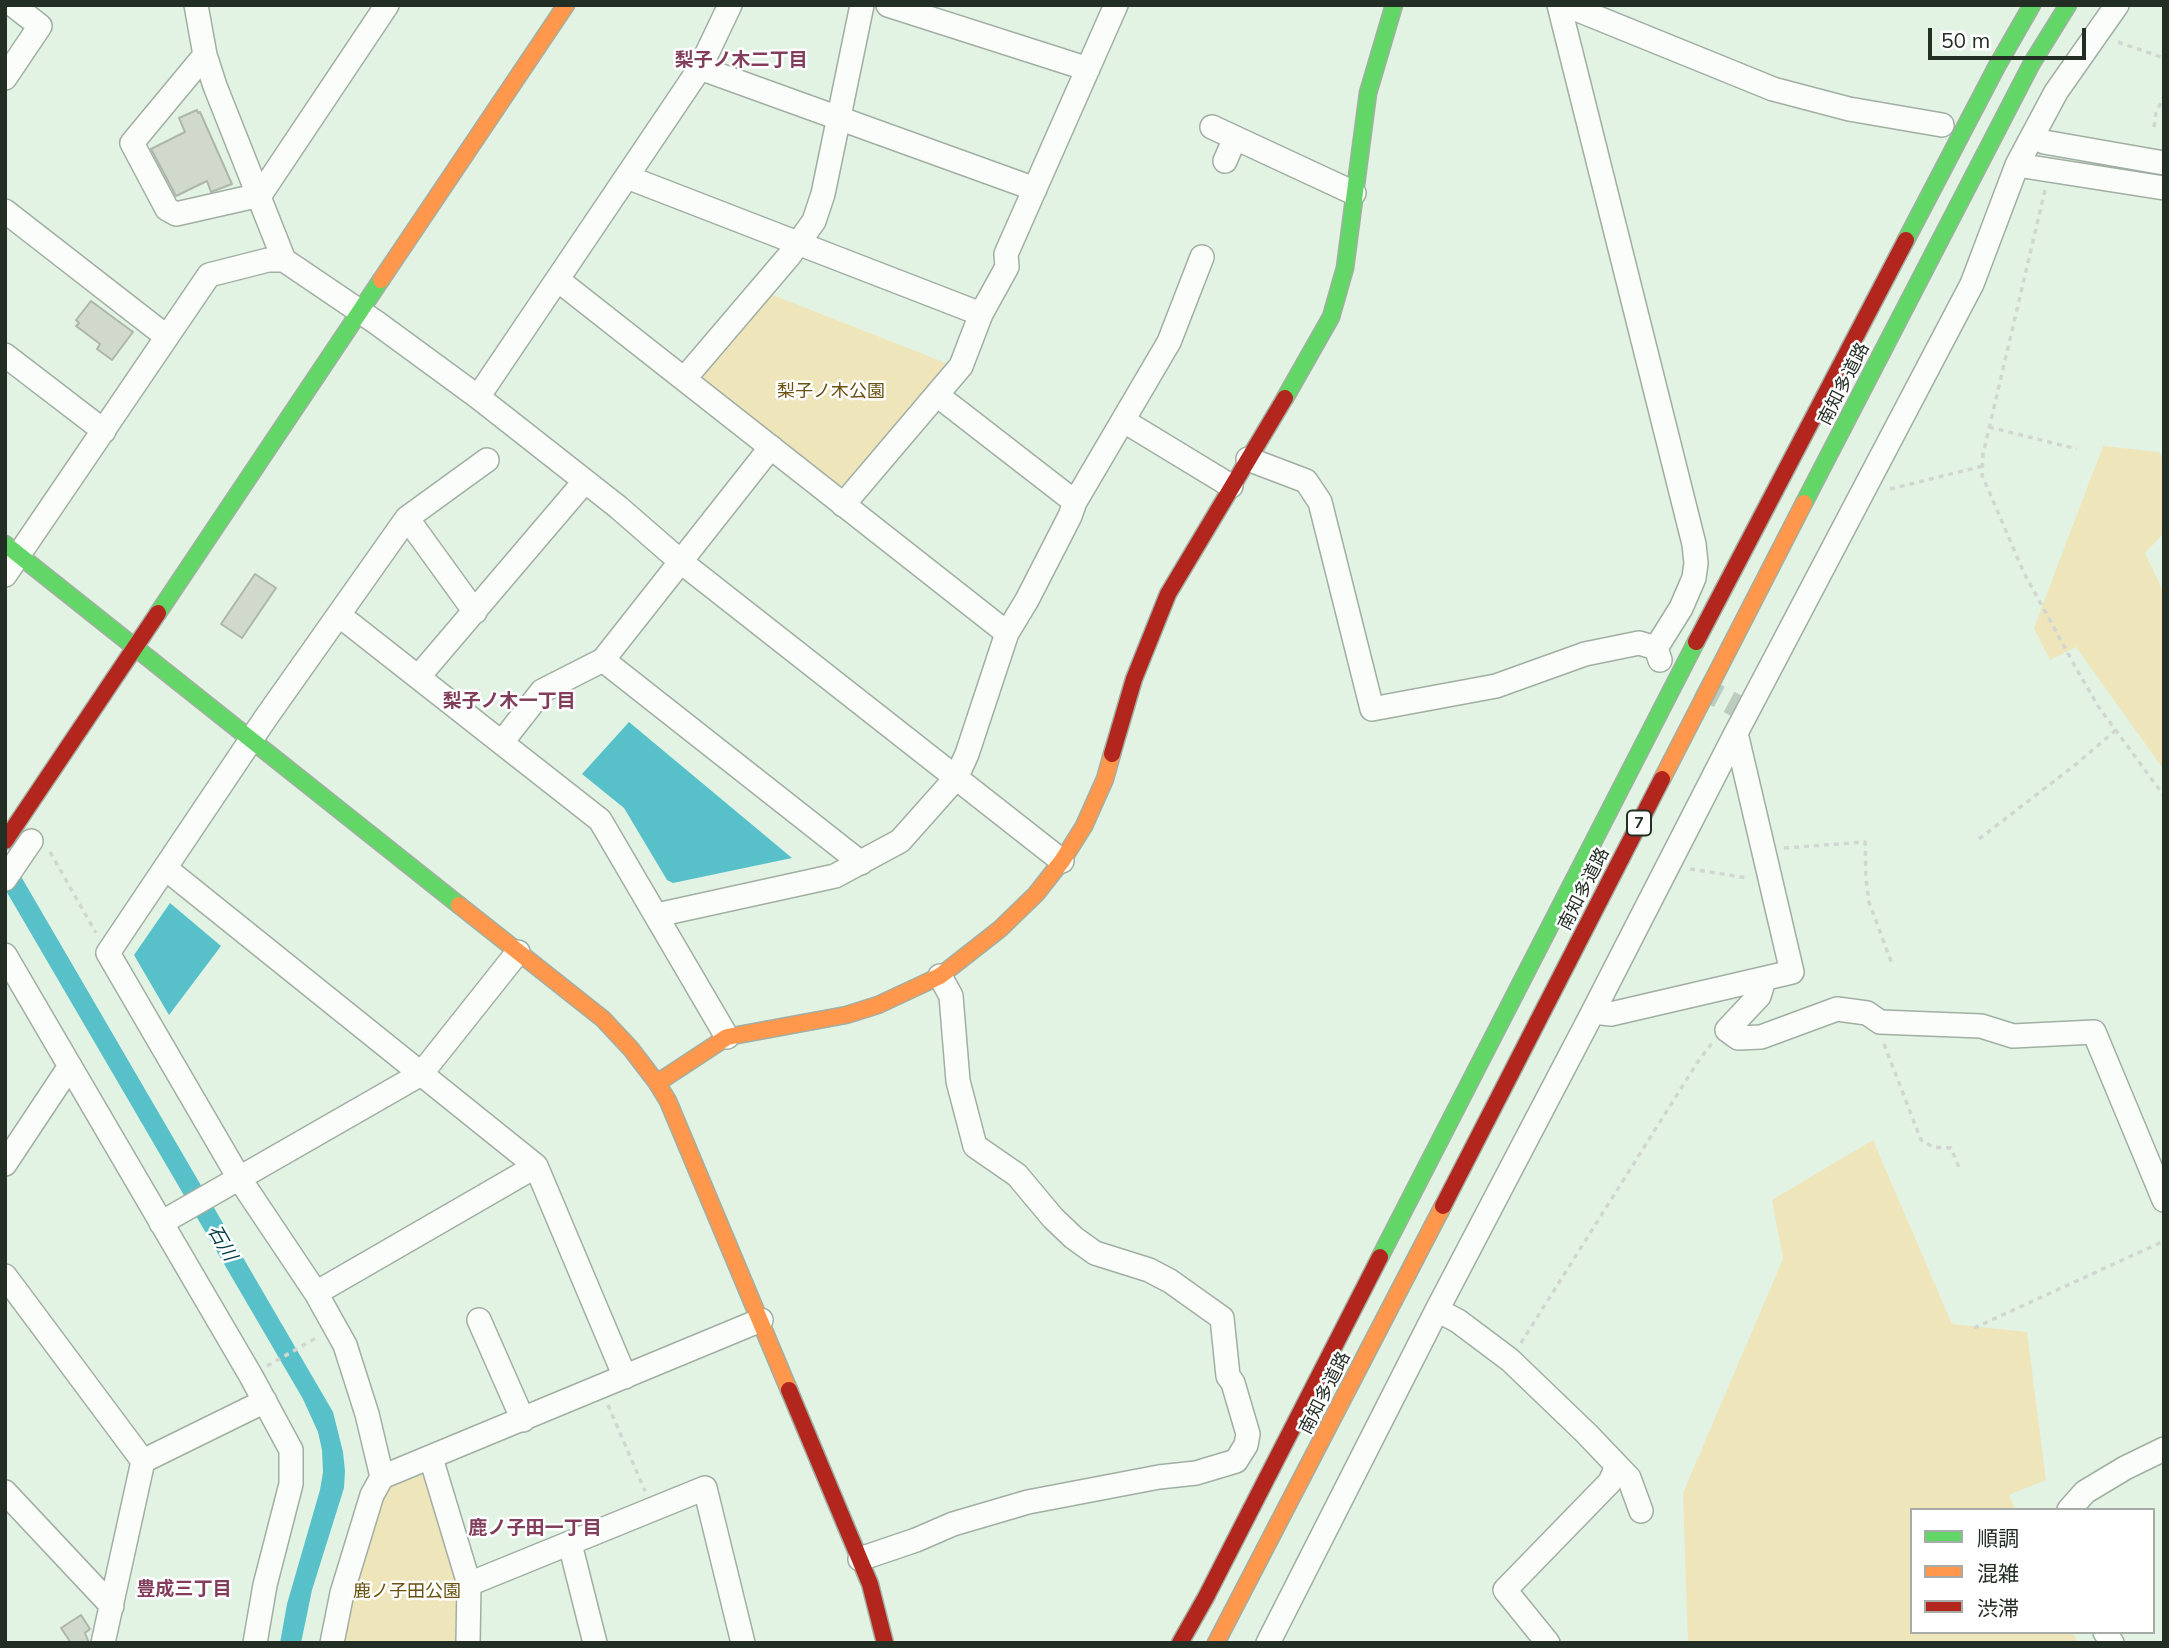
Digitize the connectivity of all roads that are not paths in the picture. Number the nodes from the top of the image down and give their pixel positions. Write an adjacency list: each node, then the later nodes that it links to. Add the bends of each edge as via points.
1 (13, 5): 18 (street, via 40,26)
2 (196, 5): 15 (street)
3 (387, 5): 31 (street)
4 (566, 5): 37 (main road)
5 (730, 5): 16 (street)
6 (862, 5): 19 (street)
7 (888, 5): 17 (street)
8 (1116, 5): 17 (street)
9 (1394, 5): 30 (main road, via 1368,93)
10 (1559, 5): 47 (street, via 1694,544 1694,578 1659,657 1639,643 1584,654 1496,686 1372,709 1320,502 1306,481)
11 (1566, 5): 20 (street, via 1773,89 1849,109)
12 (2032, 5): 115 (main road, 南知多道路 / 7, via 1707,620)
13 (2068, 5): 116 (main road, 南知多道路 / 7, via 2026,75)
14 (2117, 5): 26 (street, via 2056,92)
15 (205, 55): 31 (street); 31 (street, via 132,144 167,209 176,214)
16 (700, 68): 19 (street); 27 (street)
17 (1088, 69): 29 (street)
18 (5, 78)
19 (838, 117): 29 (street); 33 (street, via 823,194 814,221)
20 (1942, 125)
21 (1212, 127): 22 (street)
22 (1235, 138): 24 (street); 30 (street)
23 (2044, 142): 25 (street)
24 (1225, 161)
25 (2164, 163)
26 (2017, 165): 28 (street); 63 (street, via 1972,284)
27 (627, 177): 33 (street); 36 (street)
28 (2164, 188)
29 (1035, 189): 38 (street, via 1006,254 1007,267)
30 (1354, 193): 47 (main road, via 1345,268 1331,317)
31 (260, 195): 35 (street)
32 (5, 211): 39 (street)
33 (799, 243): 38 (street); 41 (street)
34 (1202, 257): 44 (street, via 1169,342)
35 (284, 260): 37 (street); 39 (street, via 208,275)
36 (558, 280): 41 (street); 43 (street)
37 (360, 312): 43 (street); 60 (main road)
38 (981, 314): 42 (street, via 961,366)
39 (167, 337): 45 (street)
40 (5, 355): 45 (street)
41 (685, 378): 46 (street)
42 (937, 395): 51 (street); 52 (street)
43 (478, 397): 49 (street)
44 (1124, 421): 50 (street); 51 (street)
45 (104, 431): 54 (street)
46 (772, 447): 52 (street); 55 (street)
47 (1248, 458): 50 (main road)
48 (487, 460): 53 (street)
49 (585, 481): 55 (street); 57 (street)
50 (1231, 486): 69 (main road, via 1164,605 1134,679 1105,779)
51 (1075, 502): 59 (street)
52 (843, 505): 59 (street)
53 (407, 518): 57 (street); 58 (street)
54 (12, 549): 56 (street); 60 (main road)
55 (680, 561): 61 (street); 66 (street)
56 (5, 575)
57 (475, 611): 62 (street)
58 (339, 615): 62 (street); 64 (street)
59 (1007, 633): 66 (street)
60 (135, 648): 64 (main road); 67 (main road)
61 (603, 660): 65 (street, via 542,691); 70 (street)
62 (419, 676): 65 (street)
63 (1736, 733): 77 (street, via 1793,972); 78 (street)
64 (251, 740): 71 (street); 74 (main road)
65 (502, 742): 73 (street, via 600,820)
66 (956, 778): 69 (street); 70 (street, via 900,841)
67 (31, 836): 68 (main road); 72 (street)
68 (5, 841)
69 (1062, 861): 76 (main road, via 1000,929)
70 (861, 863): 73 (street, via 835,876)
71 (165, 868): 81 (street); 85 (street, via 108,953)
72 (5, 879)
73 (657, 915): 79 (street)
74 (519, 952): 81 (street); 82 (main road, via 603,1019)
75 (5, 955): 80 (street)
76 (940, 976): 79 (main road, via 846,1015); 105 (street, via 951,996 958,1081 975,1146 1017,1175 1053,1218 1095,1253 1149,1270 1222,1318 1228,1376 1248,1434 1236,1461 1196,1473 1028,1502)
77 (1764, 979): 78 (street, via 1611,1014); 86 (street, via 1759,996 1727,1030 1738,1038 1761,1037 1837,1009 1867,1013 1880,1022 1981,1026 2014,1036 2094,1032)
78 (1593, 1012): 90 (street)
79 (727, 1037): 82 (main road)
80 (70, 1066): 83 (street); 87 (street)
81 (421, 1074): 84 (street); 85 (street)
82 (657, 1083): 92 (main road)
83 (5, 1164)
84 (536, 1166): 89 (street); 93 (street)
85 (235, 1180): 87 (street); 89 (street)
86 (2164, 1200)
87 (161, 1223): 94 (street)
88 (5, 1276): 98 (street)
89 (316, 1293): 100 (street, via 345,1345)
90 (1437, 1310): 99 (street, via 1510,1360); 117 (street)
91 (479, 1320): 95 (street)
92 (761, 1320): 93 (street); 105 (main road)
93 (625, 1377): 95 (street)
94 (265, 1401): 98 (street); 109 (street, via 291,1450 291,1484)
95 (523, 1420): 97 (street)
96 (2164, 1449): 102 (street, via 2085,1492)
97 (431, 1458): 100 (street); 106 (street)
98 (143, 1461): 107 (street)
99 (1617, 1466): 103 (street, via 1629,1478); 118 (street, via 1610,1482 1505,1590)
100 (382, 1477): 110 (street, via 372,1495 342,1593)
101 (5, 1492): 107 (street)
102 (2071, 1508)
103 (1641, 1511)
104 (570, 1544): 106 (street); 112 (street); 113 (street, via 705,1488)
105 (860, 1559): 114 (main road)
106 (469, 1584): 111 (street)
107 (112, 1606): 108 (street)
108 (103, 1643)
109 (255, 1643)
110 (332, 1643)
111 (468, 1643)
112 (595, 1643)
113 (743, 1643)
114 (884, 1643)
115 (1180, 1643)
116 (1216, 1643)
117 (1268, 1643)
118 (1548, 1643)

